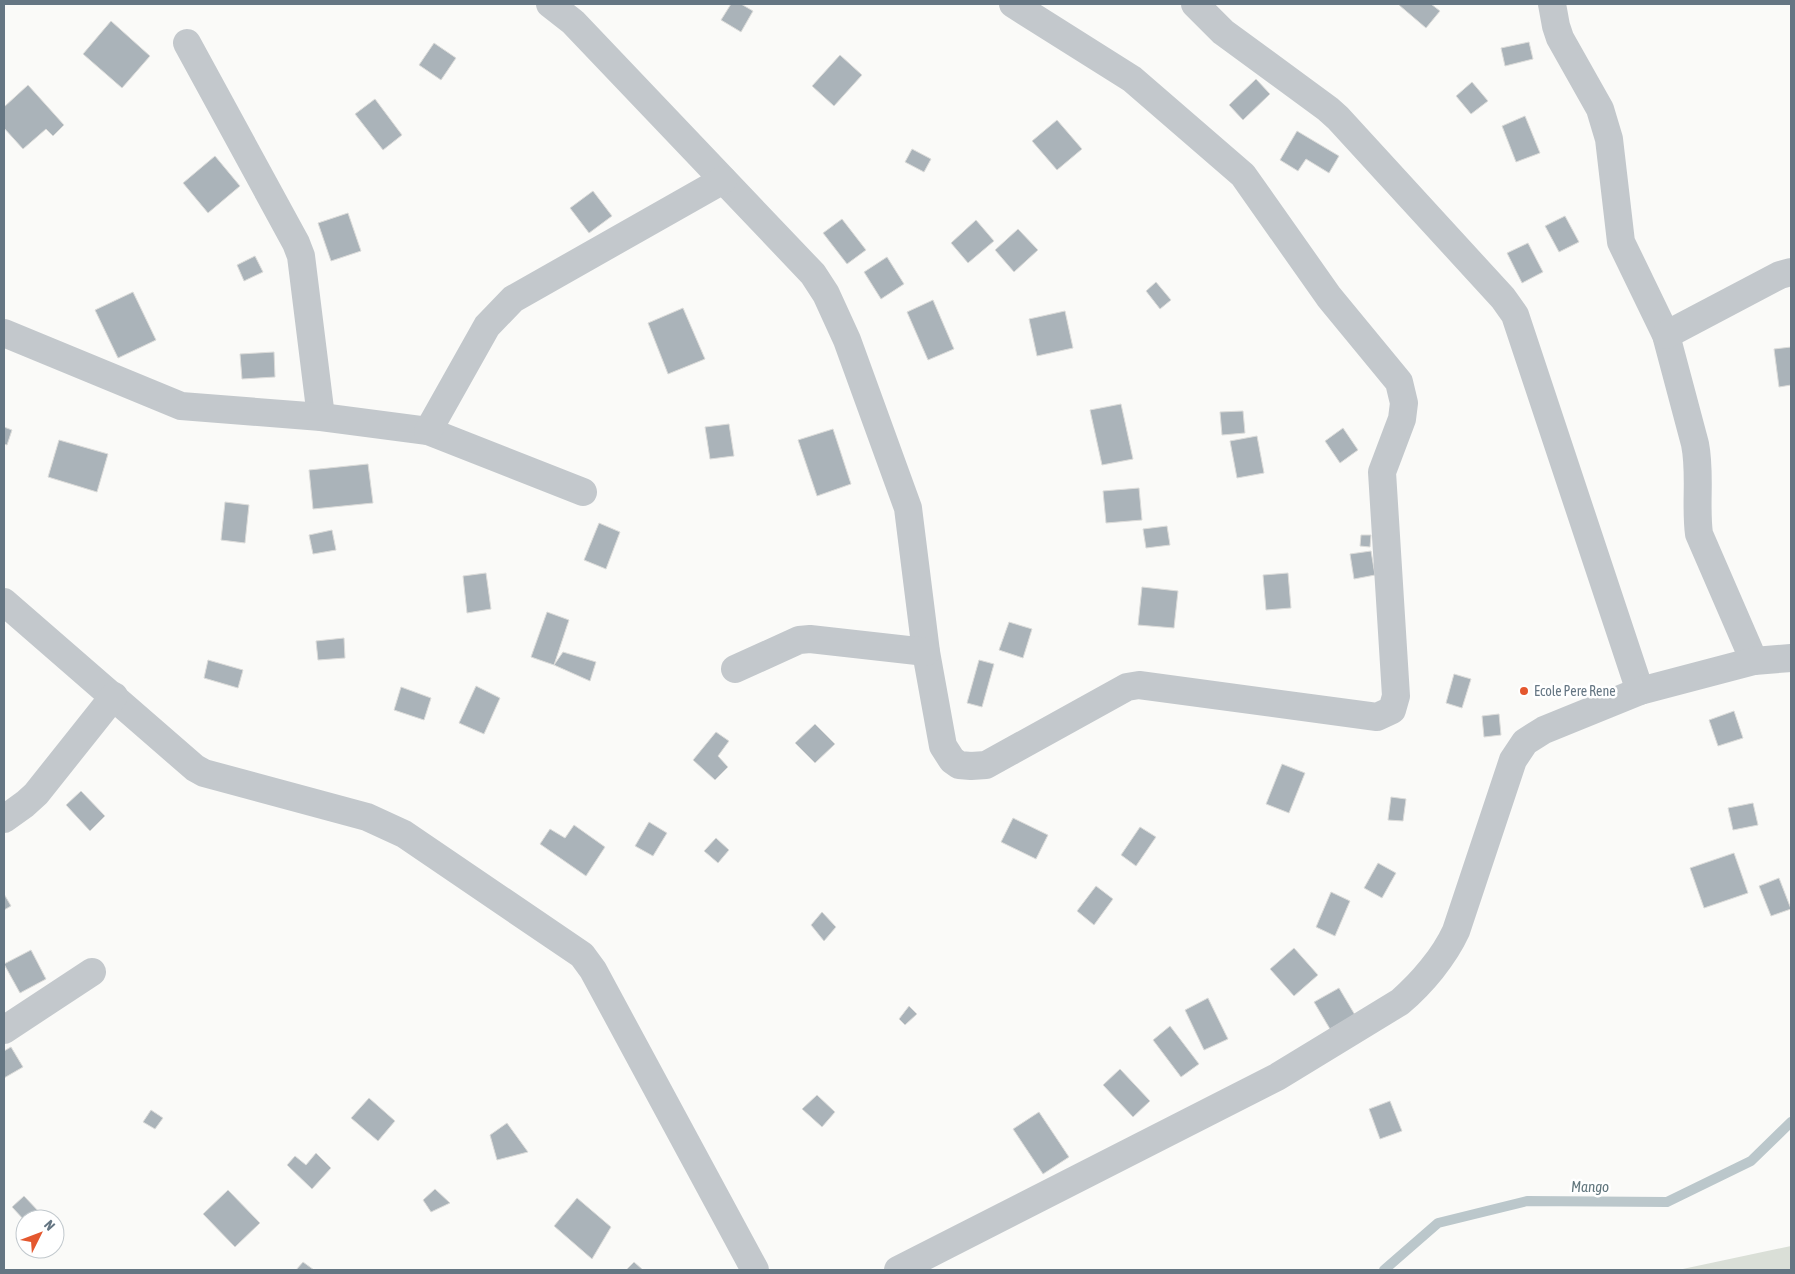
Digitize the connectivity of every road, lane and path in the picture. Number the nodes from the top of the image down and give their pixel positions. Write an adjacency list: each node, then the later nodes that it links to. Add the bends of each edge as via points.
1 (550, 4): 6 (street, via 573,22)
2 (1013, 4): 14 (street, via 1132,79 1243,175 1329,297 1399,382 1404,403 1402,419 1382,472 1396,696 1392,710 1377,717 1138,685 1127,687 986,765 959,765 943,746)
3 (1195, 4): 18 (street, via 1223,32 1338,118 1515,315)
4 (1552, 4): 9 (street, via 1560,38 1605,122 1621,242)
5 (187, 43): 10 (street, via 301,256)
6 (723, 180): 11 (street, via 513,299 487,326); 14 (street, via 813,274 847,340 908,508)
7 (1791, 272): 9 (street)
8 (4, 334): 10 (street, via 180,406)
9 (1666, 336): 16 (street, via 1697,456 1699,534)
10 (321, 417): 11 (street)
11 (428, 431): 12 (street)
12 (582, 492)
13 (4, 602): 19 (street)
14 (926, 652): 17 (street, via 810,639 800,640)
15 (1791, 658): 16 (street)
16 (1754, 661): 18 (street)
17 (735, 669)
18 (1640, 691): 24 (street, via 1544,730 1525,742 1513,760 1456,931 1449,945 1412,992 1400,1002 1277,1078)
19 (114, 696): 20 (street, via 36,794); 23 (street, via 204,773 367,817 404,834 582,955)
20 (4, 819)
21 (92, 972): 22 (street)
22 (4, 1030)
23 (755, 1270)
24 (898, 1270)

